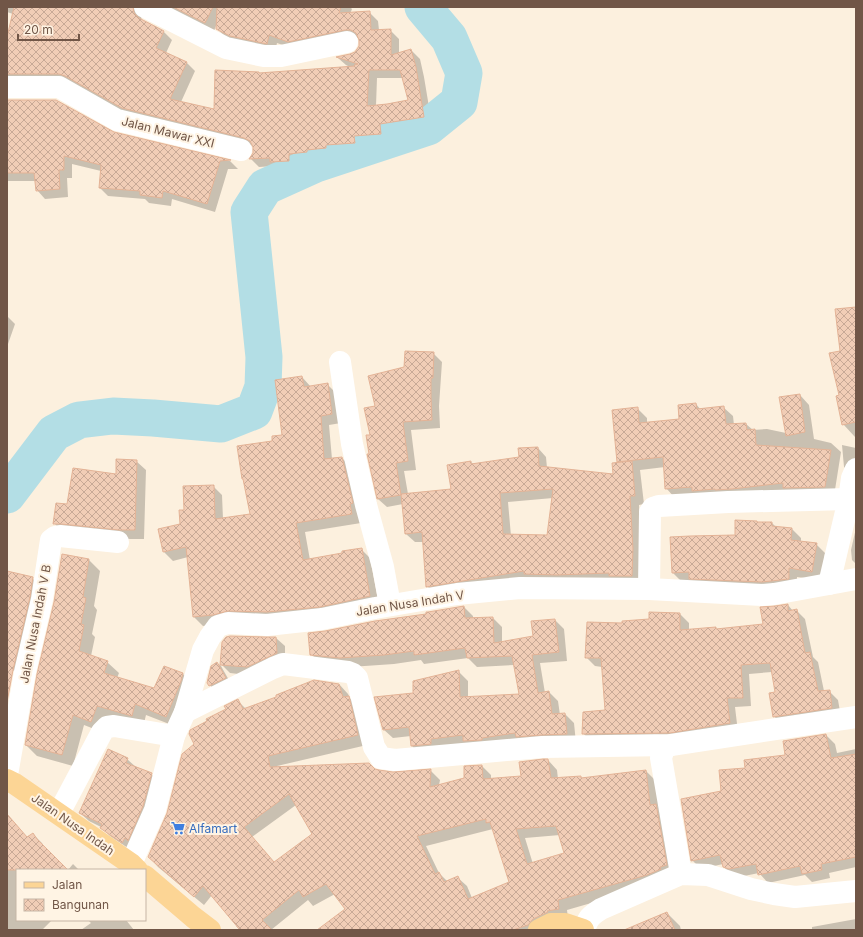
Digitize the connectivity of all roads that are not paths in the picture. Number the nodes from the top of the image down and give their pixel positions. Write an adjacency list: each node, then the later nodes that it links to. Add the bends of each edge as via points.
1 (145, 7): 2 (street, via 226,48 264,56 281,56)
2 (347, 42)
3 (7, 87): 4 (street, Jalan Mawar XXI, via 59,87 116,120)
4 (241, 150)
5 (340, 362): 12 (street, via 352,444)
6 (856, 469): 7 (street)
7 (849, 499): 10 (street); 11 (street, via 728,502 653,508 650,512)
8 (118, 542): 17 (street, Jalan Nusa Indah V B, via 60,536 51,540 42,599)
9 (856, 579): 10 (street, Jalan Nusa Indah V)
10 (828, 584): 11 (street, Jalan Nusa Indah V, via 762,595)
11 (649, 589): 12 (street, Jalan Nusa Indah V, via 520,588 457,594)
12 (390, 605): 13 (street, Jalan Nusa Indah V, via 322,619 267,625 228,623 218,626 203,650)
13 (185, 712): 15 (street, Jalan Nusa Indah V); 16 (street, via 283,664 353,674 357,678 374,747 381,758 395,760 542,747)
14 (856, 717): 16 (street)
15 (174, 736): 19 (street, via 107,727); 21 (street, Jalan Nusa Indah V)
16 (671, 745): 22 (street, via 664,748 661,758)
17 (7, 775)
18 (7, 780): 19 (main road, Jalan Nusa Indah)
19 (58, 813): 20 (main road, Jalan Nusa Indah)
20 (137, 869)
21 (138, 869)
22 (681, 874): 24 (street, via 708,875 751,889 795,897); 27 (street, via 601,909 588,919)
23 (146, 877): 25 (main road, Jalan Nusa Indah)
24 (856, 891)
25 (210, 930)
26 (539, 930): 27 (main road, via 551,924 565,924)
27 (583, 930)

